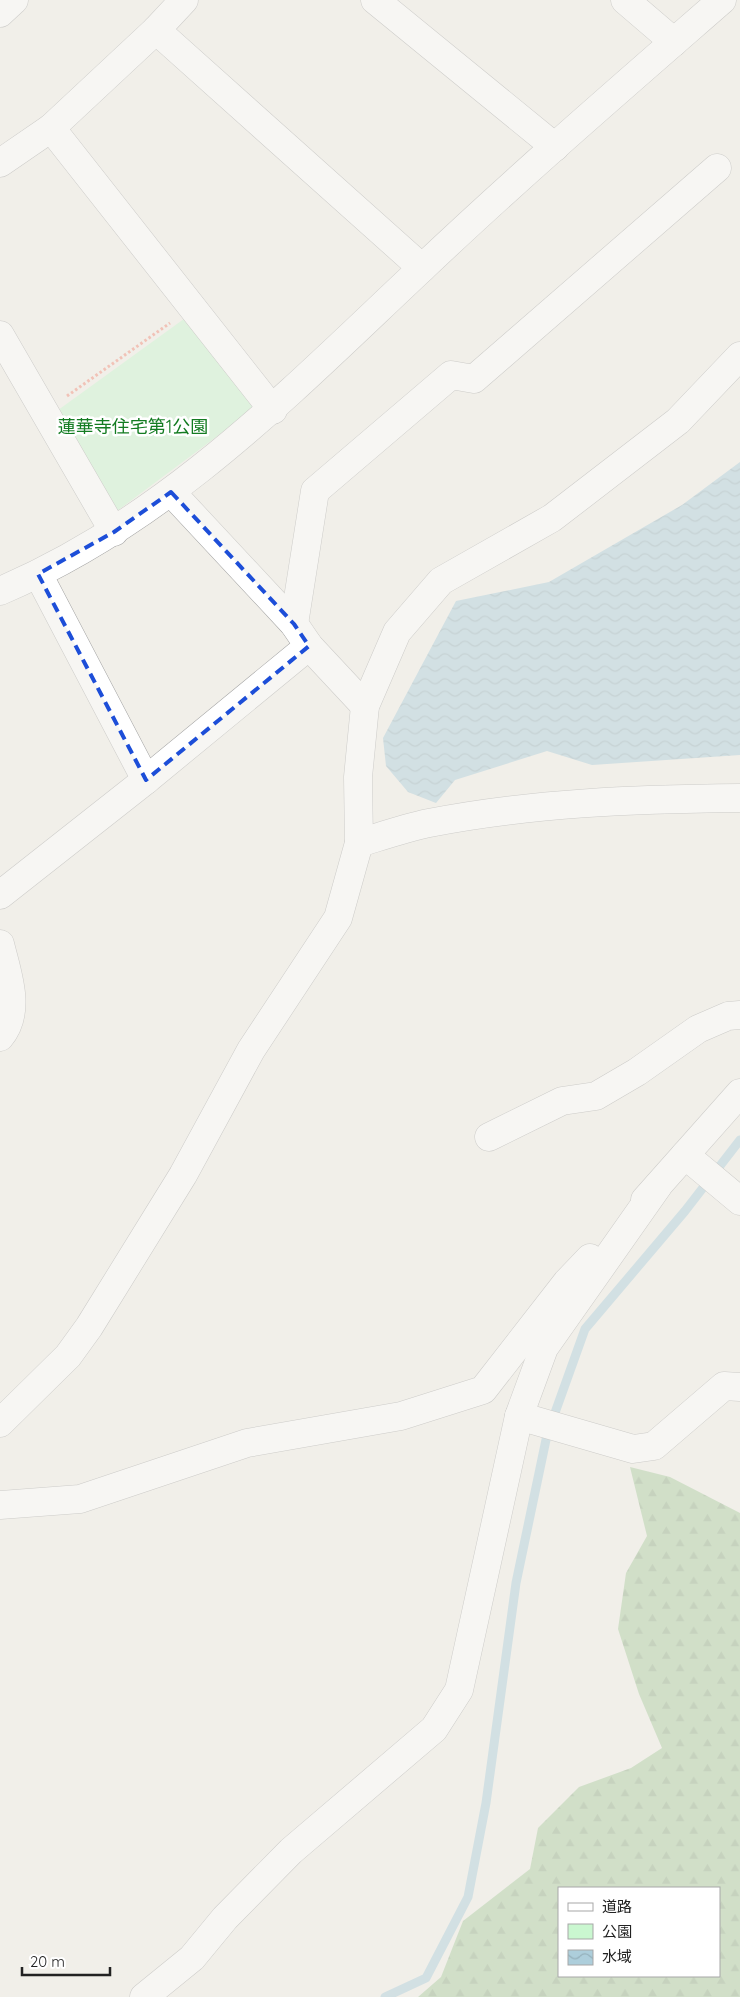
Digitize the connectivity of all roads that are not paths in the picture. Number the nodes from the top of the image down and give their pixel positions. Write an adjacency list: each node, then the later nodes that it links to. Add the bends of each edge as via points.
1 (14, 0): 6 (street)
2 (184, 0): 7 (street)
3 (375, 0): 10 (street)
4 (625, 0): 8 (street)
5 (722, 0): 8 (street)
6 (0, 13)
7 (156, 30): 9 (street); 13 (street)
8 (674, 42): 10 (street)
9 (51, 128): 11 (street); 16 (street)
10 (555, 147): 13 (street)
11 (0, 163)
12 (717, 168): 21 (street, via 474,379 451,375 314,492)
13 (422, 268): 16 (street)
14 (0, 335): 18 (street)
15 (740, 356): 22 (street, via 678,422 560,512 441,581 397,632)
16 (273, 410): 17 (street)
17 (171, 492): 18 (street); 21 (street)
18 (114, 532): 19 (street)
19 (38, 574): 20 (street); 23 (street)
20 (0, 591)
21 (302, 635): 22 (street); 23 (street)
22 (365, 706): 25 (street, via 358,777)
23 (146, 780): 26 (street)
24 (740, 798): 25 (street, via 662,798 513,809 427,823)
25 (359, 843): 37 (street, via 338,918 252,1050 183,1175 90,1327 68,1356)
26 (0, 896)
27 (0, 944): 29 (street, via 13,996 6,1030)
28 (740, 1015): 31 (street, via 728,1016 698,1029 596,1096 562,1101)
29 (0, 1037)
30 (740, 1094): 32 (street)
31 (489, 1137)
32 (685, 1155): 33 (street); 34 (street)
33 (658, 1186): 36 (street, via 544,1348); 38 (street, via 567,1282 483,1390 401,1416 247,1443 80,1499)
34 (736, 1198)
35 (740, 1387): 36 (street, via 724,1386 654,1446 633,1449)
36 (518, 1416): 39 (street, via 459,1690 434,1729 291,1851 225,1918 192,1958)
37 (0, 1422)
38 (0, 1505)
39 (144, 1997)

